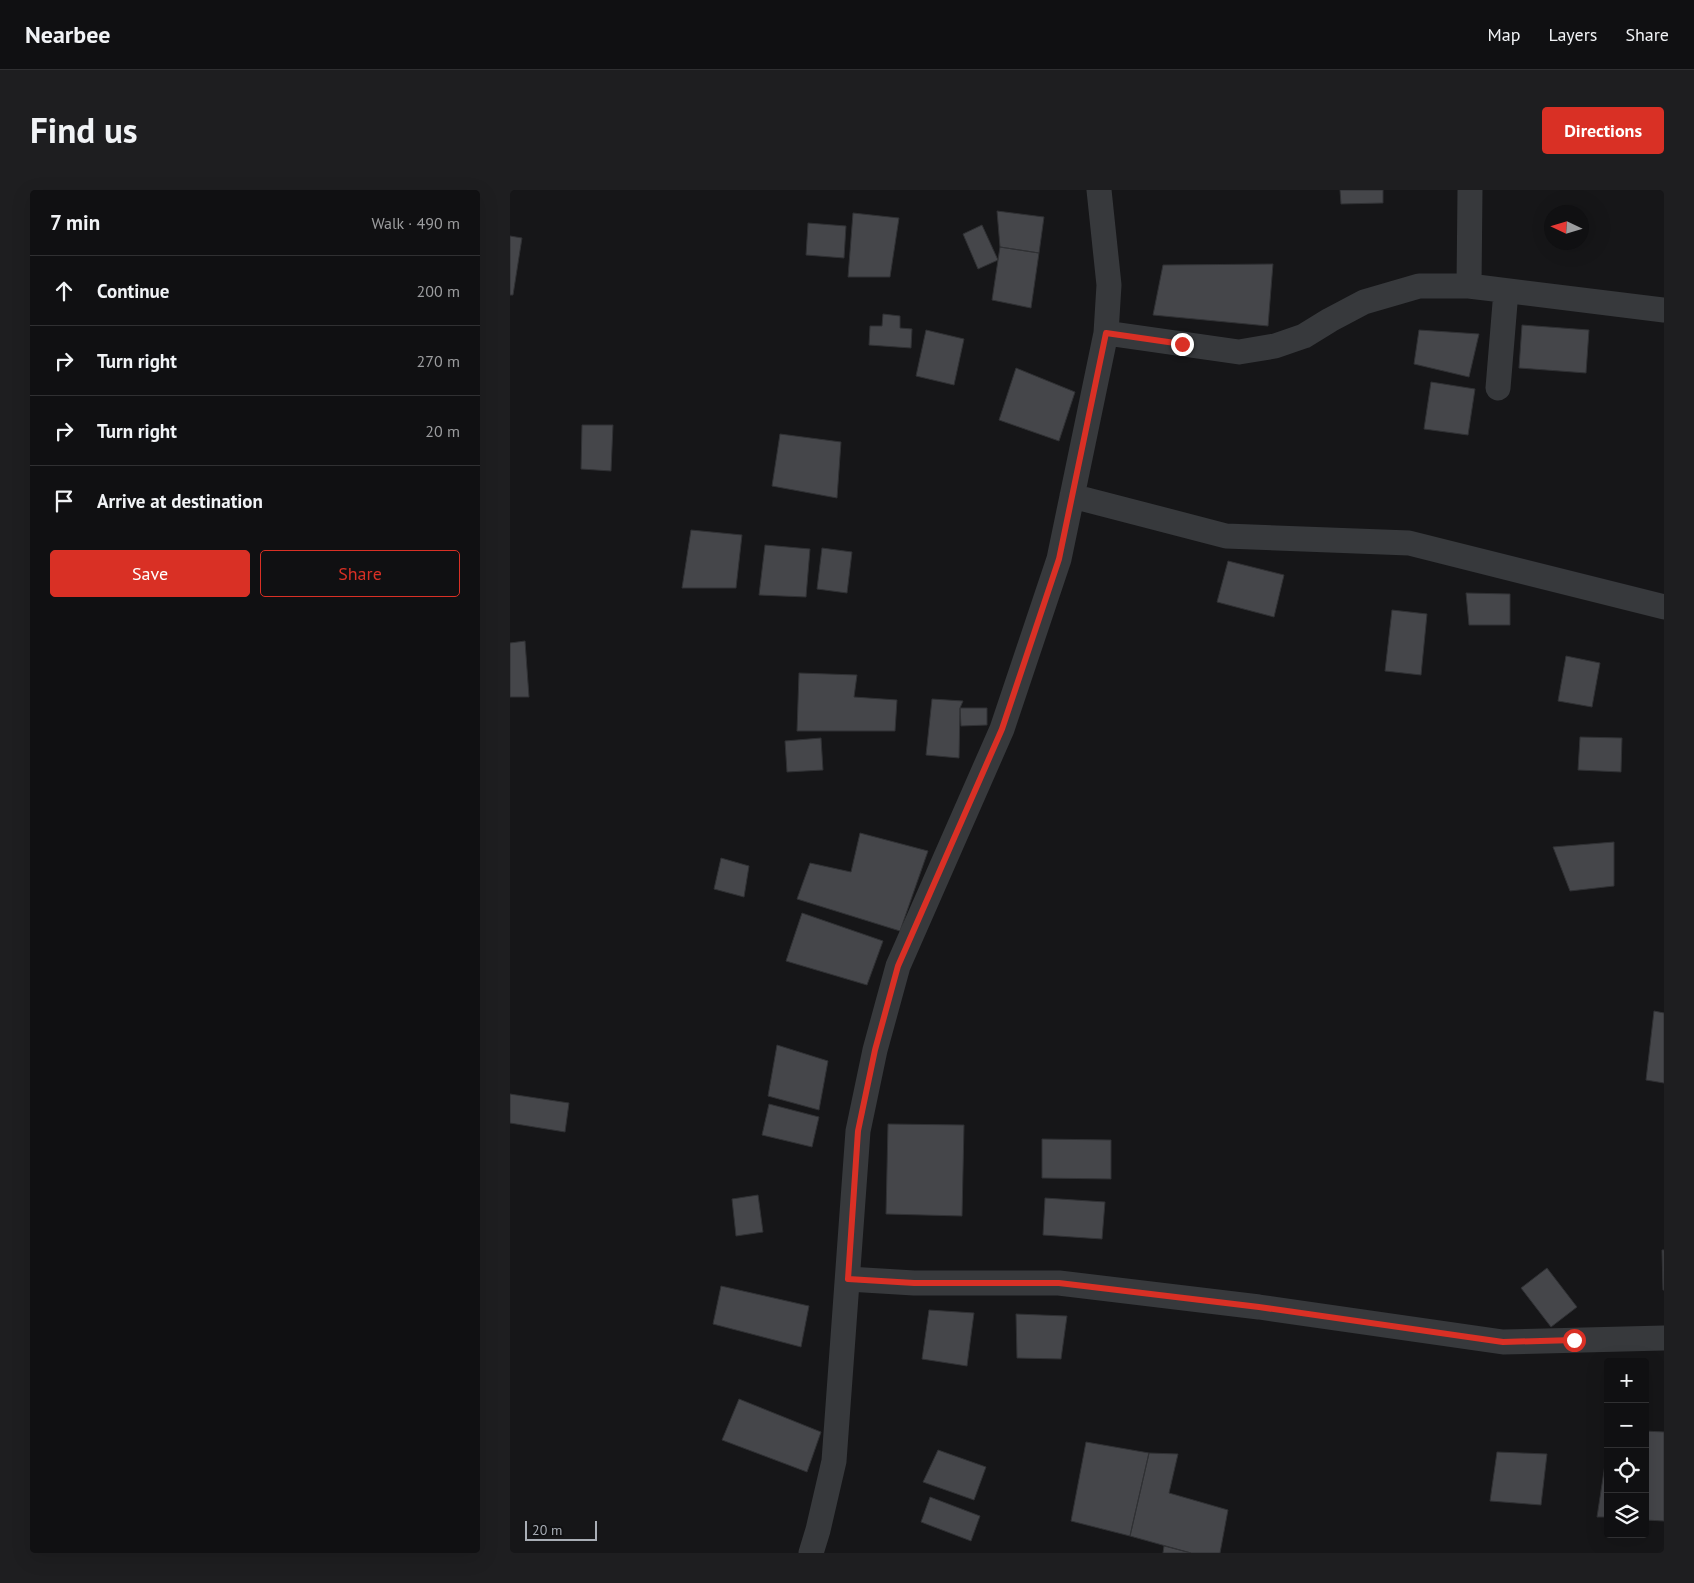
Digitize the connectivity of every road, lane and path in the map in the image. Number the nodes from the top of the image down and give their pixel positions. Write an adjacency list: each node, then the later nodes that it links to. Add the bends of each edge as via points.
1 (1099, 190): 6 (street, via 1109,285)
2 (1470, 190): 3 (street)
3 (1469, 286): 4 (street); 6 (street, via 1419,286 1390,294 1364,302 1304,336 1275,346 1239,352)
4 (1506, 291): 5 (street); 7 (street)
5 (1664, 310)
6 (1106, 333): 8 (street)
7 (1498, 388)
8 (1072, 496): 9 (street, via 1226,536 1409,542); 10 (street, via 1059,559 1002,729 898,966 875,1050 858,1131)
9 (1664, 607)
10 (848, 1279): 11 (street, via 914,1283 1059,1283 1259,1307 1503,1342); 12 (street, via 834,1461)
11 (1664, 1338)
12 (811, 1553)

